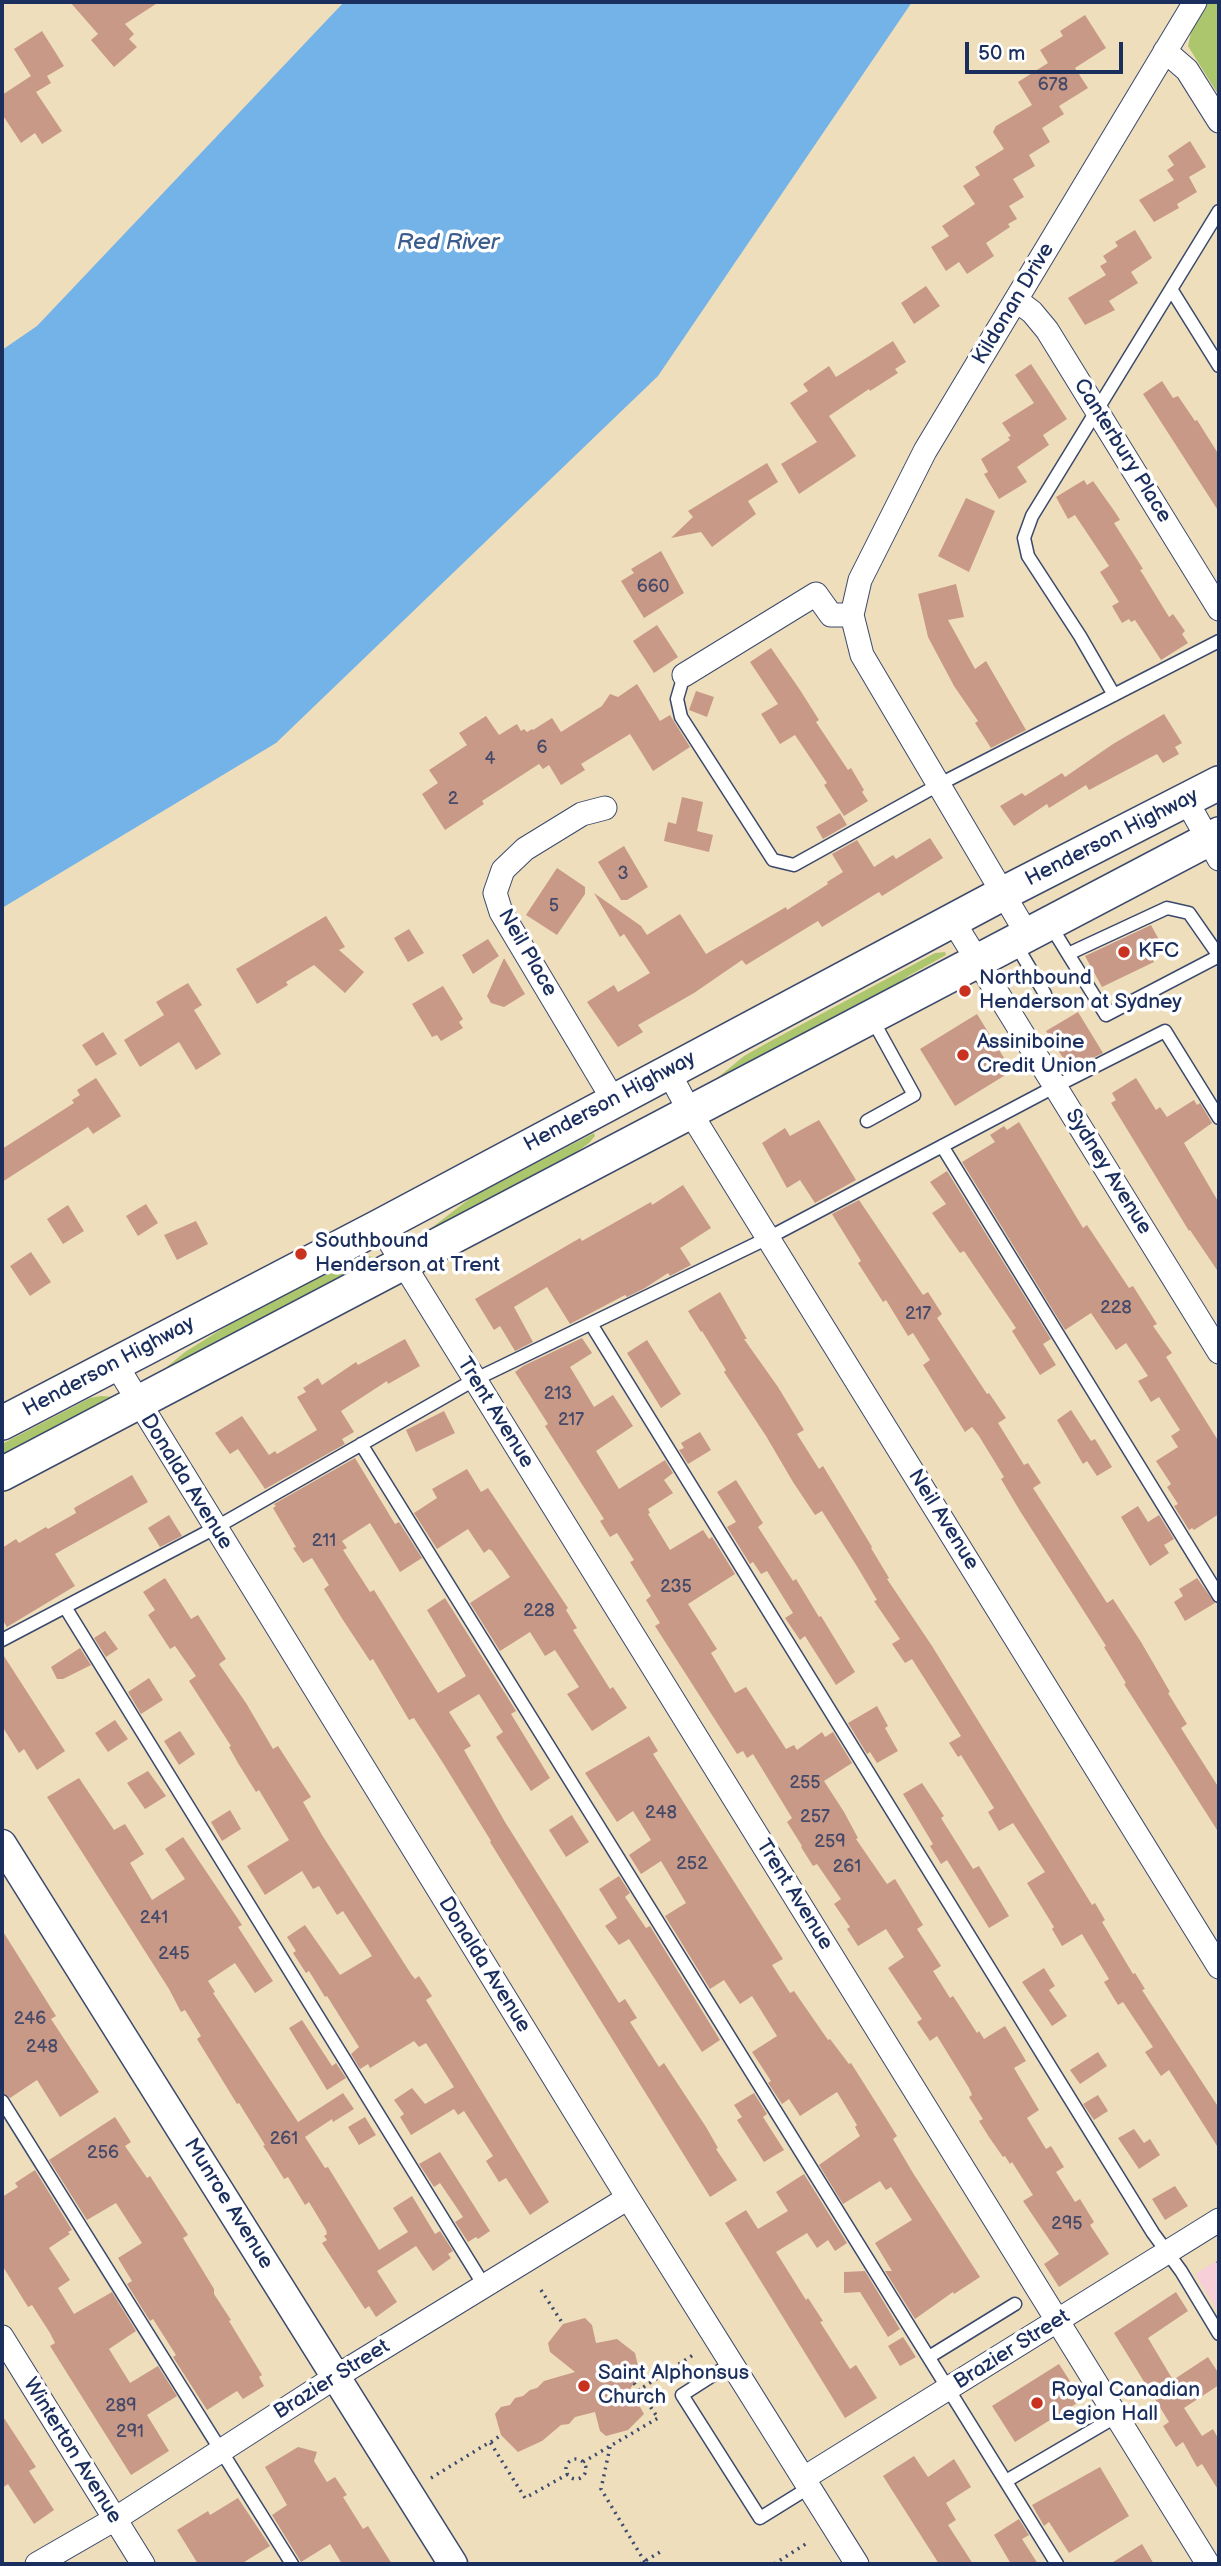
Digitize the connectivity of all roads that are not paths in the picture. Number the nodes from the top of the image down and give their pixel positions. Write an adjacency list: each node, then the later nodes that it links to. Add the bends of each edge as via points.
1 (1195, 2): 2 (street, Kildonan Drive)
2 (1165, 51): 3 (street, via 1187,70); 6 (street, Kildonan Drive)
3 (1219, 121)
4 (1219, 211): 5 (lane)
5 (1171, 289): 7 (lane); 8 (lane)
6 (1016, 300): 8 (street, Canterbury Place, via 1047,330); 10 (street, Kildonan Drive, via 925,451 860,580)
7 (1219, 366)
8 (1097, 411): 9 (street, Canterbury Place); 13 (lane, via 1032,516 1024,538 1028,556)
9 (1219, 609)
10 (852, 615): 12 (street, via 831,615 816,594); 15 (street, Kildonan Drive, via 862,655)
11 (1219, 641): 13 (lane)
12 (684, 675): 15 (lane, via 677,699 681,717 773,860 794,865)
13 (1114, 695): 15 (lane)
14 (1219, 783): 16 (main road, Henderson Highway)
15 (940, 784): 19 (street, Kildonan Drive)
16 (1185, 800): 18 (street); 19 (main road, Henderson Highway)
17 (605, 808): 28 (street, Neil Place, via 582,814 525,849 503,870 495,893 501,912)
18 (1215, 845): 21 (main road, Henderson Highway)
19 (1004, 892): 20 (main road, Henderson Highway); 21 (street, Kildonan Drive)
20 (953, 921): 23 (street, Sydney Avenue); 26 (main road, Henderson Highway)
21 (1030, 933): 22 (lane); 23 (main road, Henderson Highway); 24 (lane)
22 (1068, 954): 22 (lane, via 1106,1015 1219,956 1189,913 1167,908)
23 (977, 961): 25 (main road, Henderson Highway); 27 (street, Sydney Avenue)
24 (1045, 994)
25 (871, 1017): 29 (main road, Henderson Highway); 31 (lane, via 914,1095)
26 (668, 1071): 28 (main road, Henderson Highway); 29 (street, Neil Avenue)
27 (1055, 1086): 30 (lane, via 1165,1031); 33 (lane); 38 (street, Sydney Avenue)
28 (614, 1101): 32 (main road); 34 (main road, Henderson Highway)
29 (690, 1112): 32 (main road, Henderson Highway); 35 (street, Neil Avenue)
30 (1219, 1118)
31 (867, 1121)
32 (635, 1141): 36 (main road, Henderson Highway)
33 (942, 1146): 35 (lane); 46 (lane)
34 (380, 1226): 36 (street, Trent Avenue); 39 (main road, Henderson Highway)
35 (768, 1238): 37 (lane); 50 (street, Neil Avenue)
36 (403, 1263): 40 (street, Trent Avenue); 41 (main road, Henderson Highway)
37 (591, 1324): 40 (lane); 54 (lane)
38 (1219, 1352)
39 (114, 1363): 41 (street, Donalda Avenue); 42 (main road, Henderson Highway)
40 (474, 1380): 43 (lane); 57 (street, Trent Avenue)
41 (137, 1402): 44 (main road, Henderson Highway); 45 (street, Donalda Avenue)
42 (2, 1423)
43 (361, 1444): 45 (lane); 60 (lane)
44 (2, 1474)
45 (215, 1528): 47 (lane); 52 (street, Donalda Avenue)
46 (1219, 1596)
47 (65, 1607): 48 (lane); 55 (lane)
48 (2, 1640)
49 (2, 1844): 62 (street, Munroe Avenue)
50 (1219, 1967)
51 (2, 2101): 65 (lane)
52 (628, 2198): 55 (street, Brazier Street); 61 (street, Donalda Avenue)
53 (1219, 2220): 54 (street, Brazier Street)
54 (1166, 2253): 57 (street, Brazier Street); 58 (lane)
55 (485, 2287): 62 (street, Brazier Street)
56 (1015, 2304): 60 (lane)
57 (1058, 2321): 63 (street, Brazier Street); 64 (street, Trent Avenue)
58 (1219, 2334)
59 (2, 2337): 68 (street, Winterton Avenue)
60 (929, 2357): 63 (lane)
61 (732, 2363): 67 (street, Donalda Avenue); 67 (lane, via 682,2395 761,2518)
62 (337, 2376): 65 (street, Brazier Street); 72 (street, Munroe Avenue)
63 (949, 2389): 66 (lane); 67 (street, Brazier Street)
64 (1117, 2416): 66 (lane); 75 (street, Trent Avenue)
65 (221, 2450): 68 (street, Brazier Street); 71 (lane)
66 (1006, 2481): 74 (lane)
67 (807, 2482): 73 (street, Donalda Avenue)
68 (115, 2519): 69 (street, Brazier Street); 70 (street, Winterton Avenue)
69 (37, 2564)
70 (143, 2564)
71 (292, 2564)
72 (453, 2564)
73 (857, 2564)
74 (1057, 2564)
75 (1208, 2564)

